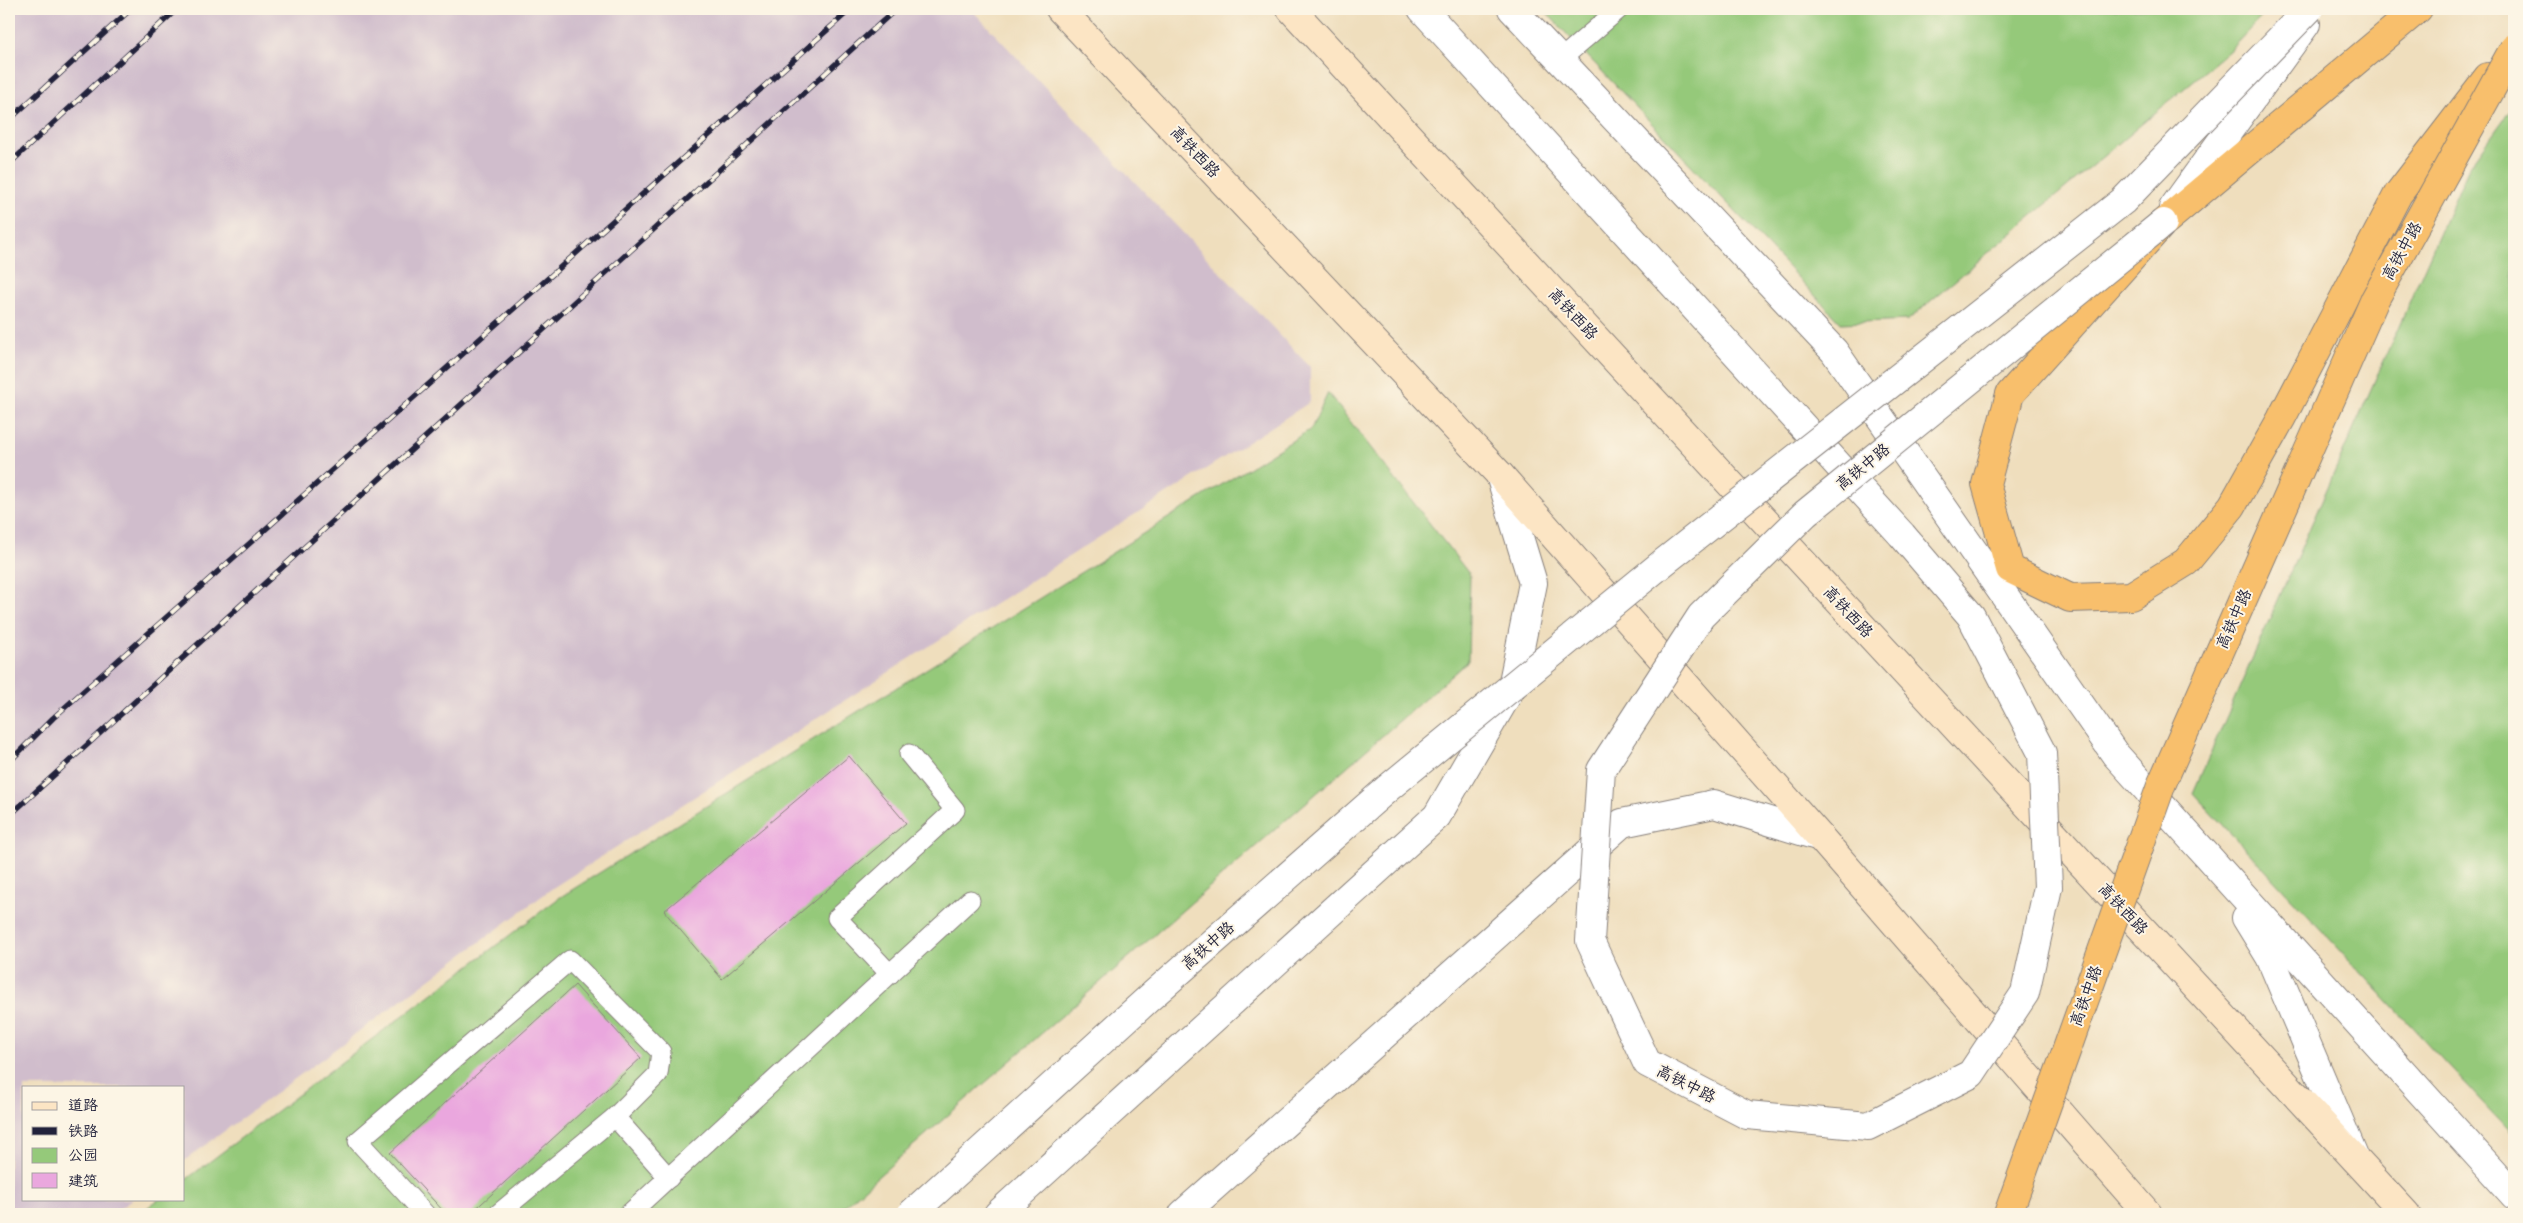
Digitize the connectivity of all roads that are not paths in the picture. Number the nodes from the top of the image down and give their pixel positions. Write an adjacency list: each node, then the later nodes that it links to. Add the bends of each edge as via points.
1 (1060, 9): 13 (main road, 高铁西路)
2 (1291, 9): 20 (main road, 高铁西路)
3 (1422, 9): 12 (street, 高铁中路, bridge, via 1902,535 1971,616 2042,754 2048,886 2025,992 1971,1074 1868,1126 1747,1115 1647,1063 1590,941 1601,770 1701,616 1792,528)
4 (1512, 9): 11 (street)
5 (1619, 9): 11 (lane)
6 (2308, 9): 26 (street, 高铁中路, bridge, via 2123,201 1664,562 1388,788 1148,999)
7 (2317, 9): 12 (street)
8 (2418, 9): 12 (highway, 高铁中路)
9 (2514, 43): 12 (highway, bridge, via 2398,194 2232,506 2186,562 2131,596 2070,598 2010,569 1986,484 2010,394)
10 (2514, 48): 29 (highway, 高铁中路, bridge, via 2375,299 2162,783)
11 (1560, 60): 16 (street, via 1834,351 2115,754)
12 (2163, 224)
13 (1500, 475): 15 (main road, 高铁西路); 27 (street, via 1533,583 1512,687 1437,816)
14 (909, 754): 18 (lane, via 955,810 837,918)
15 (1820, 837): 28 (street, via 1714,804 1622,823); 30 (main road, 高铁西路)
16 (2206, 855): 20 (street, via 2270,956); 22 (street)
17 (970, 900): 18 (lane)
18 (890, 974): 21 (lane)
19 (615, 1116): 21 (lane); 23 (lane, via 658,1074 661,1052 570,960 358,1141); 24 (lane)
20 (2357, 1162): 31 (main road, 高铁西路)
21 (669, 1178): 25 (lane)
22 (2514, 1195)
23 (425, 1214)
24 (498, 1214)
25 (629, 1214)
26 (912, 1214)
27 (998, 1214)
28 (1183, 1214)
29 (2008, 1214)
30 (2148, 1214)
31 (2406, 1214)

